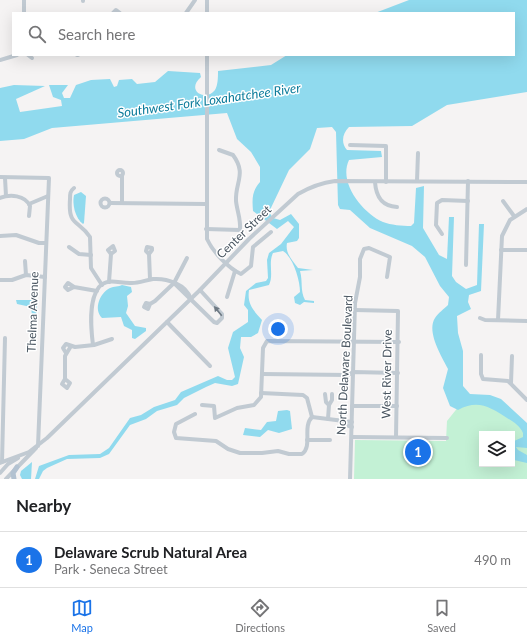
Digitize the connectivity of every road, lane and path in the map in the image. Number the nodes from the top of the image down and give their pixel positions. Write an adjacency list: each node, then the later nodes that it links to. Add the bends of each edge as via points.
1 (24, 0): 4 (street)
2 (195, 0): 5 (street)
3 (207, 0): 6 (street)
4 (24, 12)
5 (187, 12)
6 (207, 12)
7 (14, 56): 9 (street)
8 (207, 56): 29 (street)
9 (0, 60)
10 (350, 145): 17 (street, via 386,146)
11 (219, 150): 34 (street, via 232,155 239,166 241,176 236,202 240,230)
12 (418, 153): 15 (street)
13 (122, 176): 27 (street)
14 (2, 178): 21 (street); 22 (street, Thelma Avenue, via 49,178)
15 (417, 181): 17 (street, Center Street); 19 (street, Center Street)
16 (375, 182): 17 (street, Center Street); 30 (street, via 376,193 381,201); 47 (street, Center Street, via 337,182 312,186 298,194)
17 (386, 182)
18 (527, 182): 19 (street, Center Street)
19 (468, 183): 24 (street)
20 (74, 188): 44 (street, via 70,194 69,212 75,224 90,237)
21 (6, 196): 23 (street); 28 (street, via 21,197)
22 (48, 196): 28 (street); 38 (street, Thelma Avenue)
23 (0, 198)
24 (468, 201): 36 (street, via 442,200 437,203 436,225); 48 (street)
25 (503, 201): 33 (street)
26 (110, 203): 27 (street)
27 (122, 203): 29 (street)
28 (29, 204): 32 (street)
29 (206, 204): 34 (street)
30 (397, 207)
31 (527, 209): 33 (street)
32 (28, 216)
33 (514, 216): 40 (street, via 503,231)
34 (206, 229): 47 (street, via 210,246)
35 (271, 232): 49 (street, via 253,247 251,266 241,274)
36 (442, 234)
37 (0, 236): 38 (street, via 16,235)
38 (46, 243): 51 (street, Thelma Avenue)
39 (68, 248): 44 (street, via 79,254)
40 (501, 250): 41 (street); 66 (street)
41 (527, 250)
42 (111, 254): 55 (street)
43 (149, 254): 54 (street)
44 (91, 255): 57 (street, via 92,269)
45 (187, 258): 56 (street)
46 (25, 261): 50 (street)
47 (226, 262): 49 (street); 59 (street, Center Street)
48 (466, 265)
49 (236, 271): 61 (street)
50 (26, 275): 51 (street); 53 (street, via 12,280)
51 (45, 277): 102 (street, Thelma Avenue)
52 (387, 277): 64 (street, North Delaware Boulevard, via 390,257 369,248 361,252)
53 (0, 280)
54 (150, 280): 55 (street, via 134,283); 56 (street, via 163,279)
55 (109, 282): 57 (street)
56 (174, 283): 62 (street, via 185,289); 63 (street)
57 (102, 285): 60 (street)
58 (74, 287): 60 (street)
59 (200, 290): 62 (street, Center Street); 62 (street, one-way to 59, via 214,322 220,321 222,314)
60 (97, 291): 73 (street, via 90,321)
61 (227, 297)
62 (191, 299): 68 (street, Center Street)
63 (150, 304)
64 (355, 310): 71 (street, North Delaware Boulevard); 72 (street, West River Drive, via 398,311)
65 (480, 318): 66 (street)
66 (498, 320): 67 (street)
67 (527, 320)
68 (167, 322): 76 (street); 102 (street, Center Street)
69 (5, 338): 79 (street)
70 (112, 339): 73 (street)
71 (354, 342): 72 (street); 77 (street, North Delaware Boulevard); 80 (street, via 265,342)
72 (399, 342): 78 (street, West River Drive)
73 (93, 345): 81 (street, via 71,346 66,353)
74 (481, 355): 82 (street, via 483,379 506,380)
75 (512, 356): 82 (street)
76 (210, 366)
77 (353, 372): 78 (street); 80 (street, via 348,375); 89 (street, North Delaware Boulevard)
78 (398, 373): 90 (street, West River Drive)
79 (2, 374): 104 (street)
80 (262, 374): 83 (street)
81 (65, 379)
82 (511, 383): 86 (street)
83 (261, 393): 87 (street, via 254,405 237,408 215,418 214,406); 92 (street, via 303,395 307,398)
84 (325, 394): 88 (street)
85 (332, 394): 88 (street)
86 (527, 400)
87 (202, 405)
88 (329, 405): 93 (street)
89 (352, 406): 90 (street); 95 (street, North Delaware Boulevard)
90 (397, 406): 98 (street, West River Drive)
91 (195, 414): 100 (street, via 176,424 176,438 216,441 228,449 242,453 278,451 289,454 305,452)
92 (312, 418): 93 (street); 100 (street, via 308,423)
93 (328, 419): 94 (street)
94 (339, 420): 95 (street); 96 (street, via 341,424)
95 (352, 422): 96 (street, North Delaware Boulevard)
96 (352, 427): 97 (street, North Delaware Boulevard)
97 (352, 437): 98 (street); 109 (street, North Delaware Boulevard)
98 (396, 437): 99 (street)
99 (447, 438)
100 (307, 440): 101 (street)
101 (330, 440)
102 (38, 446): 103 (street, Center Street); 105 (street, Center Street)
103 (29, 452): 104 (street, Center Street); 106 (street, via 8,464)
104 (1, 463)
105 (16, 467): 107 (street, Center Street); 108 (main road)
106 (0, 473)
107 (6, 479)
108 (14, 479)
109 (350, 479)

